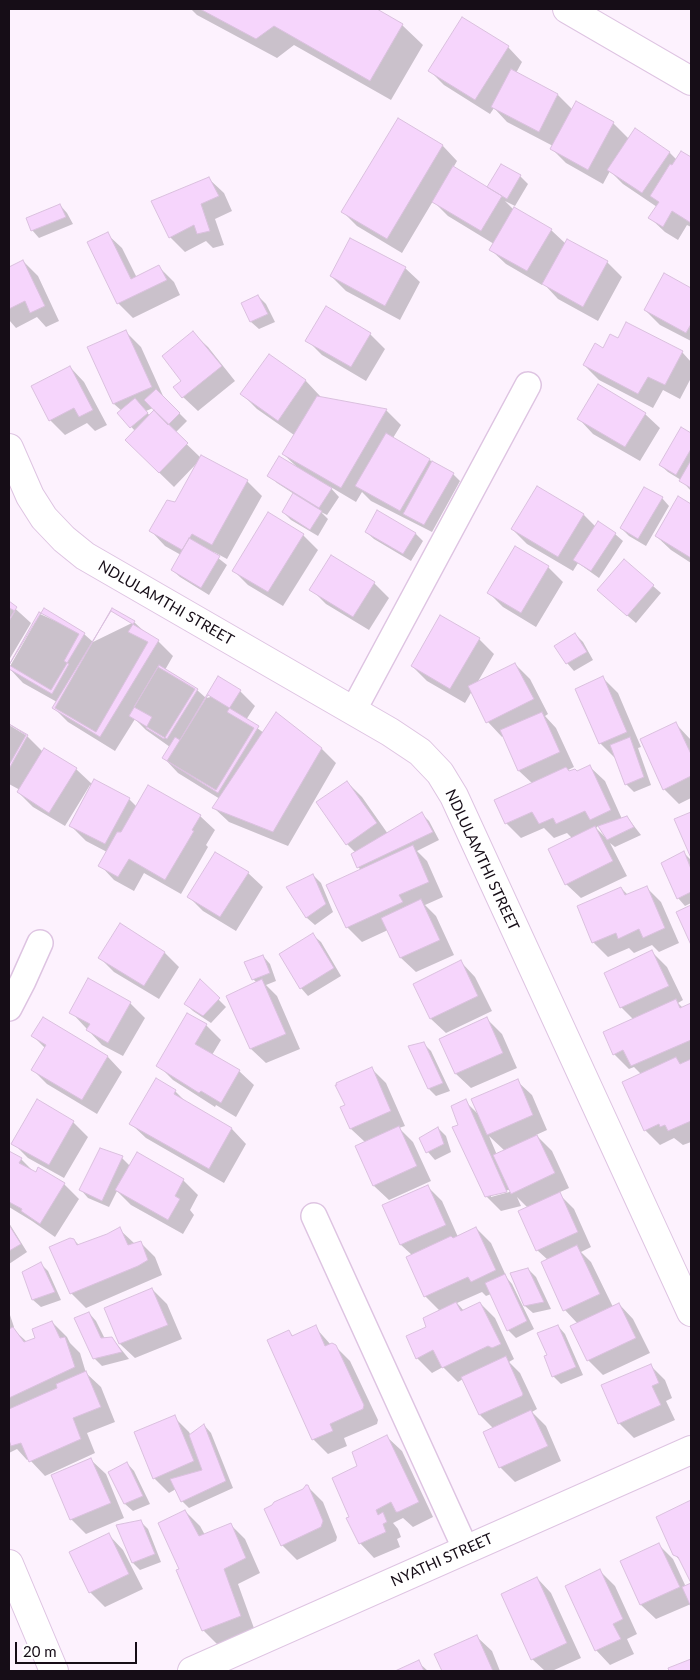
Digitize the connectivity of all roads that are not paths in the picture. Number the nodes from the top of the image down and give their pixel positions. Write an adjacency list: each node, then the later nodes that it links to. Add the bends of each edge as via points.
1 (567, 9): 2 (street)
2 (691, 81)
3 (528, 385): 5 (lane)
4 (9, 448): 5 (street, NDLULAMTHI STREET, via 30,496 44,518 84,556)
5 (353, 711): 9 (street, NDLULAMTHI STREET, via 420,752 440,773 454,796)
6 (40, 943): 7 (lane)
7 (9, 1008)
8 (314, 1216): 11 (lane)
9 (691, 1312)
10 (691, 1450): 11 (street, NYATHI STREET)
11 (466, 1550): 14 (street, NYATHI STREET)
12 (9, 1564): 13 (street)
13 (54, 1671)
14 (192, 1671)

